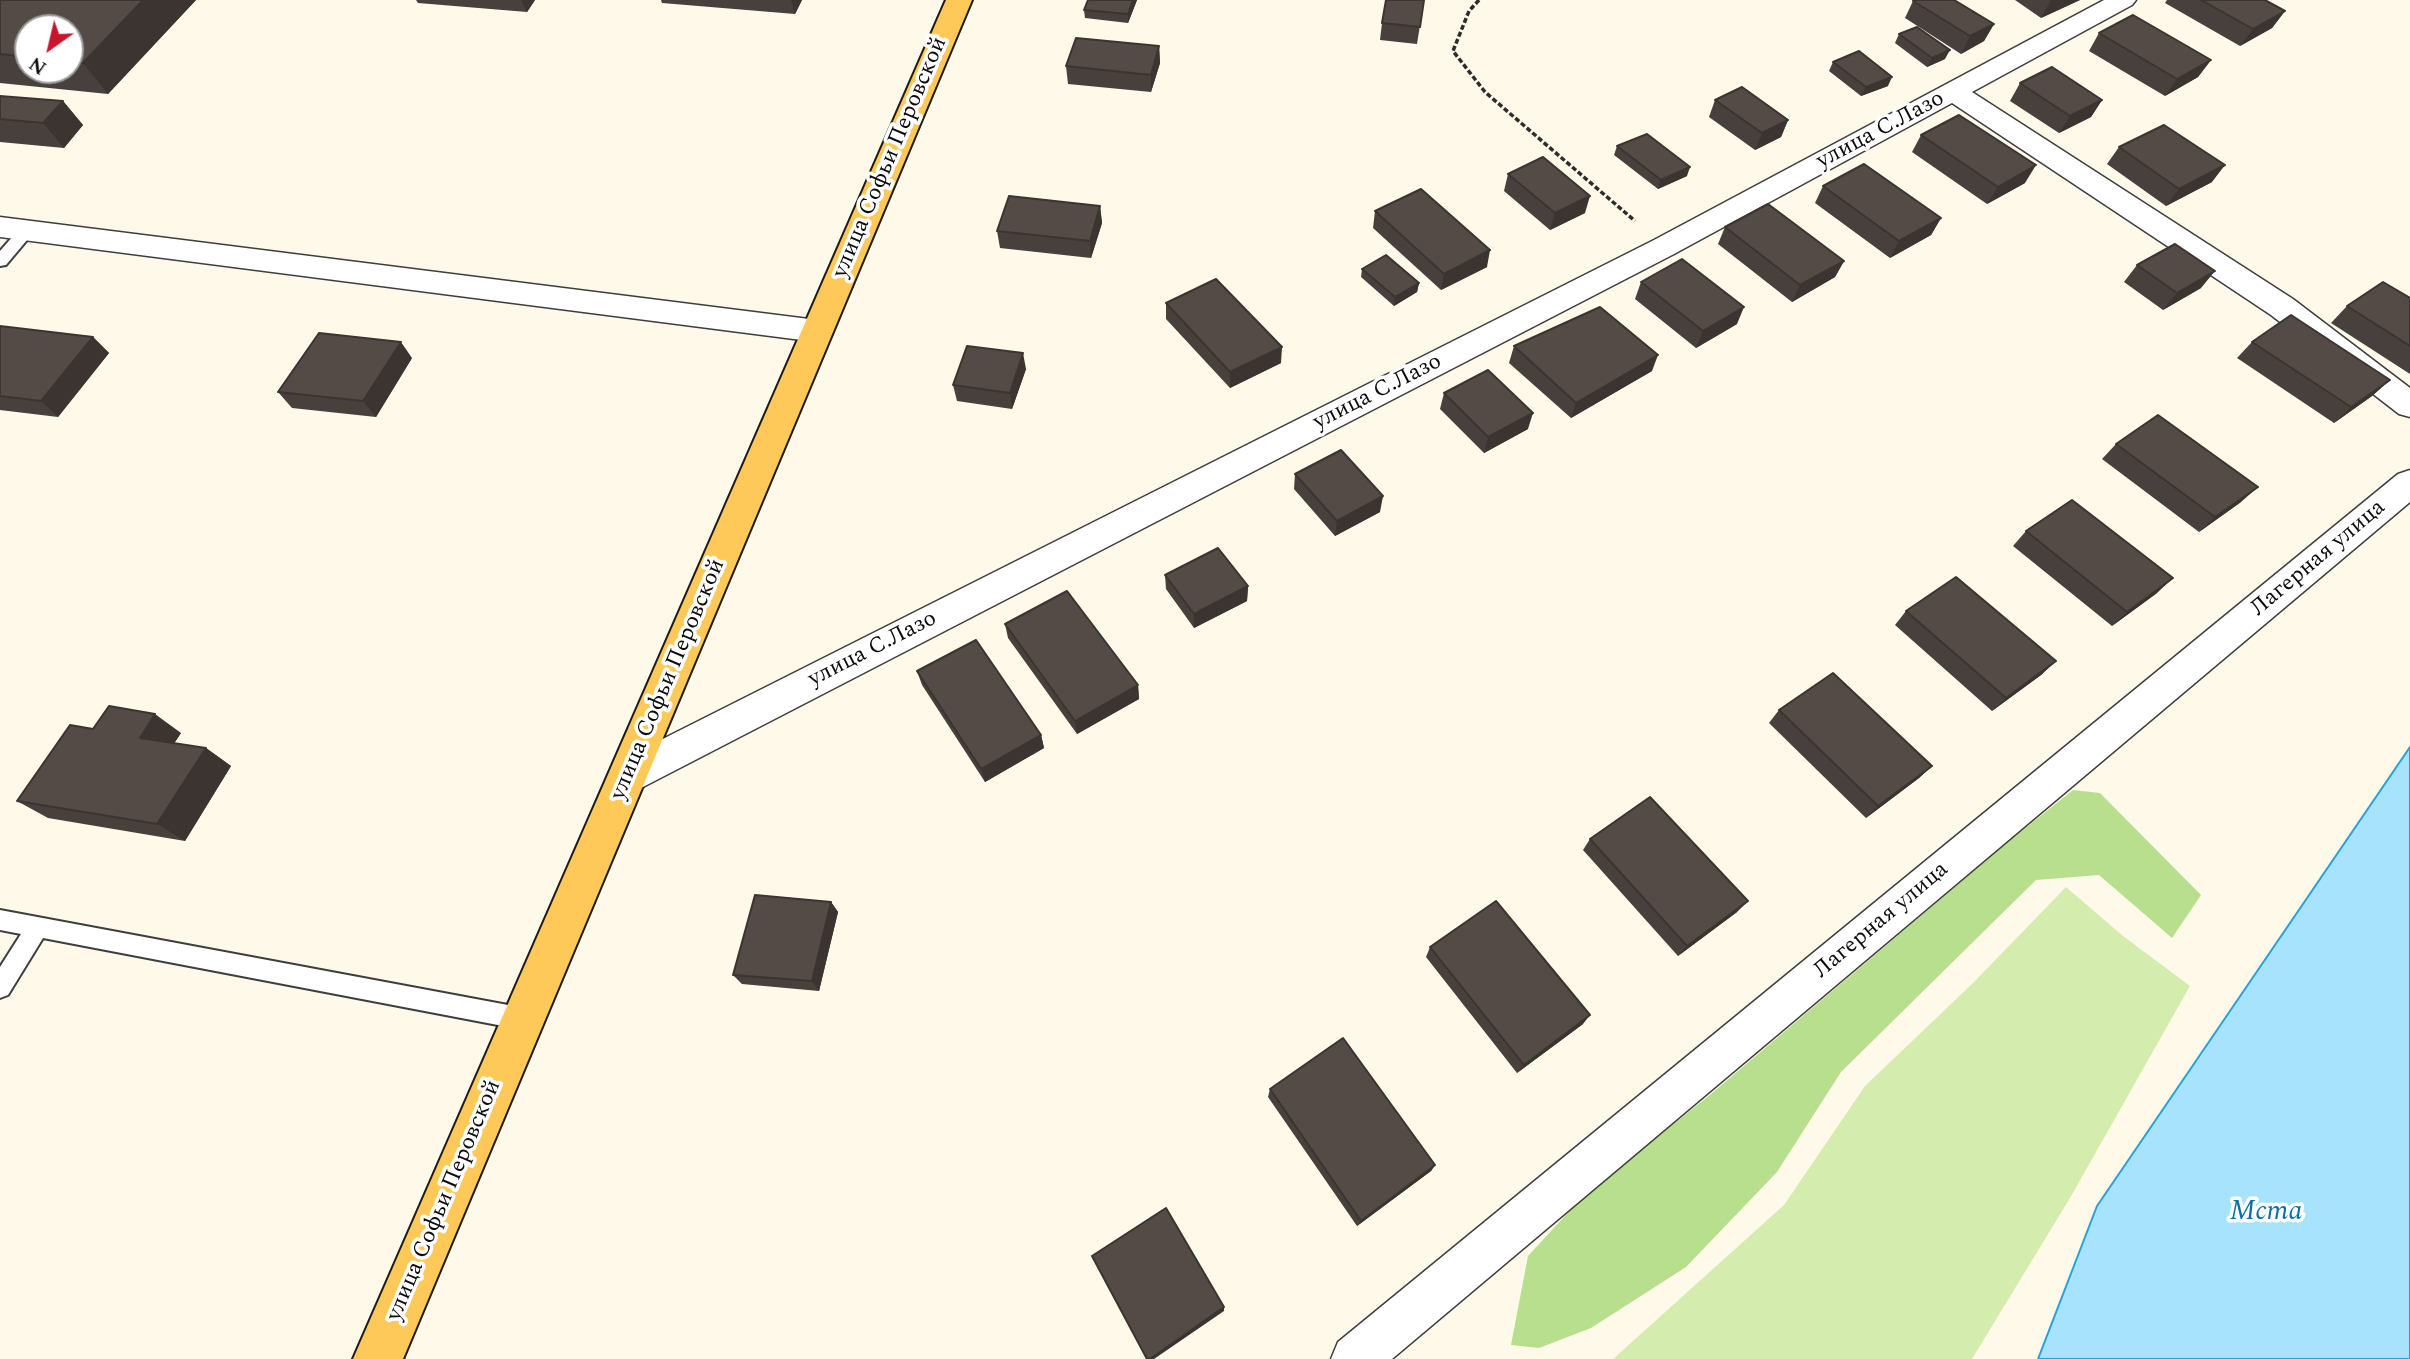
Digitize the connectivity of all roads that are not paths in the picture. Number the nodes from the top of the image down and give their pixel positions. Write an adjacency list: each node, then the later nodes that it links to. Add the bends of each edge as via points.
1 (959, 0): 6 (main road, улица Софьи Перовской)
2 (2123, 0): 3 (street, улица С.Лазо)
3 (1953, 92): 7 (street, via 2282,307); 9 (street, улица С.Лазо, via 1664,247)
4 (14, 228): 5 (lane); 6 (street)
5 (0, 261)
6 (817, 331): 9 (main road, улица Софьи Перовской)
7 (2410, 405)
8 (2410, 483): 15 (street, Лагерная улица)
9 (629, 775): 13 (main road, улица Софьи Перовской)
10 (0, 920): 11 (lane)
11 (38, 927): 12 (lane); 13 (lane)
12 (0, 987)
13 (524, 1019): 14 (main road, улица Софьи Перовской)
14 (378, 1359)
15 (1355, 1359)

